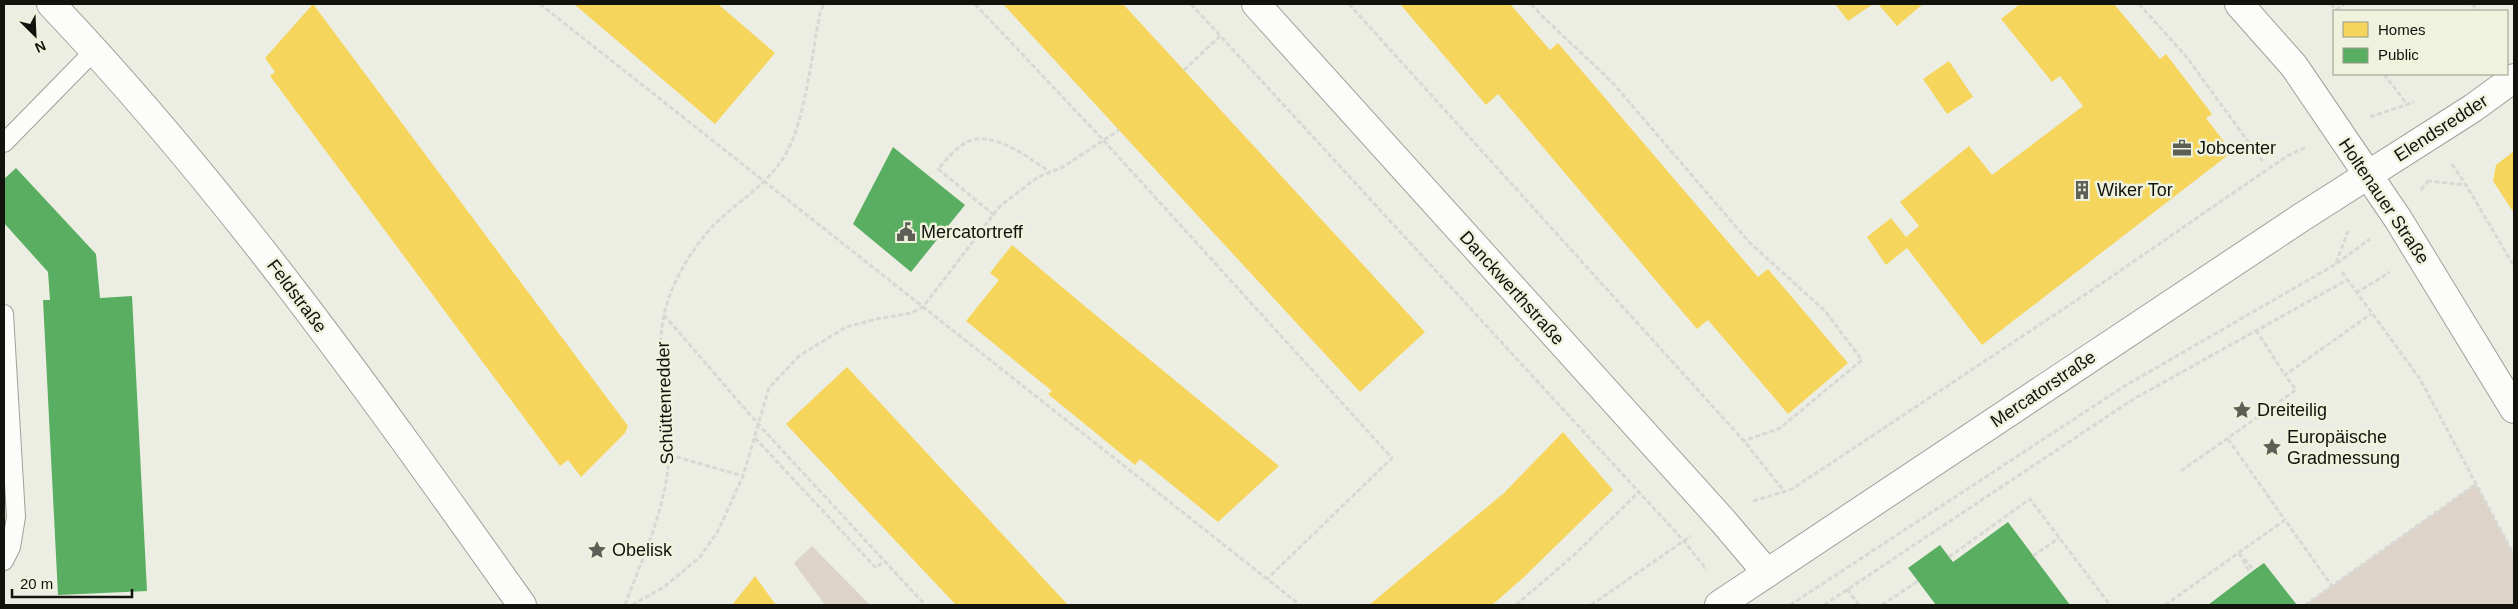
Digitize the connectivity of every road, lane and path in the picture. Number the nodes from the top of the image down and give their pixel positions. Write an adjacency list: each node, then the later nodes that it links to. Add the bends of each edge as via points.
1 (51, 4): 12 (street, Feldstraße)
2 (540, 4): 23 (path)
3 (824, 4): 23 (path, Schüttenredder, via 798,125 786,154)
4 (975, 4): 18 (path)
5 (1191, 4): 11 (path)
6 (1256, 4): 48 (street, Danckwerthstraße)
7 (1349, 4): 40 (path)
8 (1531, 4): 40 (path, via 1612,82 1749,242 1826,311 1862,360 1780,428)
9 (2139, 4): 20 (path, via 2185,55)
10 (2239, 4): 17 (street, Holtenauer Straße, via 2294,66)
11 (1220, 36): 13 (path); 46 (path)
12 (95, 50): 19 (lane); 65 (street, Feldstraße, via 239,220 367,388)
13 (1184, 70)
14 (2514, 78): 22 (street, Elendsredder)
15 (2415, 101): 17 (path)
16 (1119, 130): 18 (path)
17 (2337, 130): 22 (street, Holtenauer Straße); 45 (path, via 2287,156 2095,288 1792,489)
18 (1104, 141): 21 (path); 60 (path, via 1392,458)
19 (4, 143)
20 (2263, 162)
21 (1050, 172): 25 (path, via 1038,177 1000,206); 25 (path, via 1013,147 988,139 968,141 938,169)
22 (2368, 176): 26 (street, Holtenauer Straße); 58 (street, Mercatorstraße)
23 (766, 182): 30 (path); 32 (path, Schüttenredder, via 712,226 682,266)
24 (2466, 185): 27 (path)
25 (994, 215): 30 (path)
26 (2398, 219): 36 (street, Holtenauer Straße); 72 (path, via 2336,264 2123,387)
27 (2514, 266)
28 (2342, 272): 29 (path)
29 (2347, 280): 33 (path); 34 (path)
30 (923, 307): 37 (path, via 910,313 846,327 798,356 769,388); 60 (path)
31 (4, 314): 55 (lane, via 16,517 11,547)
32 (664, 314): 37 (path); 41 (path, Schüttenredder, via 661,360)
33 (2372, 314): 35 (path); 44 (path, via 2420,379)
34 (2256, 330): 35 (path); 63 (path, via 2132,400)
35 (2285, 375): 39 (path, via 2296,390)
36 (2514, 409)
37 (759, 425): 38 (path); 56 (path)
38 (755, 438): 43 (path); 56 (path, via 876,568)
39 (2228, 438): 42 (path); 47 (path)
40 (1744, 441): 45 (path)
41 (669, 454): 43 (path); 66 (path, Schüttenredder, via 666,494)
42 (2182, 471)
43 (743, 476): 67 (path, via 718,531 700,558 664,587)
44 (2476, 484): 53 (path); 62 (path)
45 (1784, 491): 48 (path, via 1756,499)
46 (1639, 492): 50 (path); 70 (path, via 1574,556)
47 (2285, 520): 51 (path); 62 (path)
48 (1723, 521): 50 (path); 58 (street, Danckwerthstraße)
49 (2059, 538): 52 (path); 54 (path, via 2030,500); 76 (path)
50 (1683, 540): 64 (path); 71 (path)
51 (2239, 553): 57 (path); 59 (path); 77 (path)
52 (2034, 556)
53 (2514, 556)
54 (1949, 557)
55 (4, 560)
56 (884, 561): 68 (path)
57 (2254, 570)
58 (1767, 573): 64 (street, Mercatorstraße)
59 (2250, 573)
60 (1267, 579): 69 (path)
61 (1918, 581): 75 (path)
62 (2332, 586): 78 (path)
63 (1847, 589): 73 (path); 74 (path)
64 (1724, 602)
65 (522, 605)
66 (625, 605)
67 (632, 605)
68 (924, 605)
69 (1300, 605)
70 (1516, 605)
71 (1590, 605)
72 (1790, 605)
73 (1824, 605)
74 (1859, 605)
75 (1882, 605)
76 (2110, 605)
77 (2165, 605)
78 (2305, 605)

